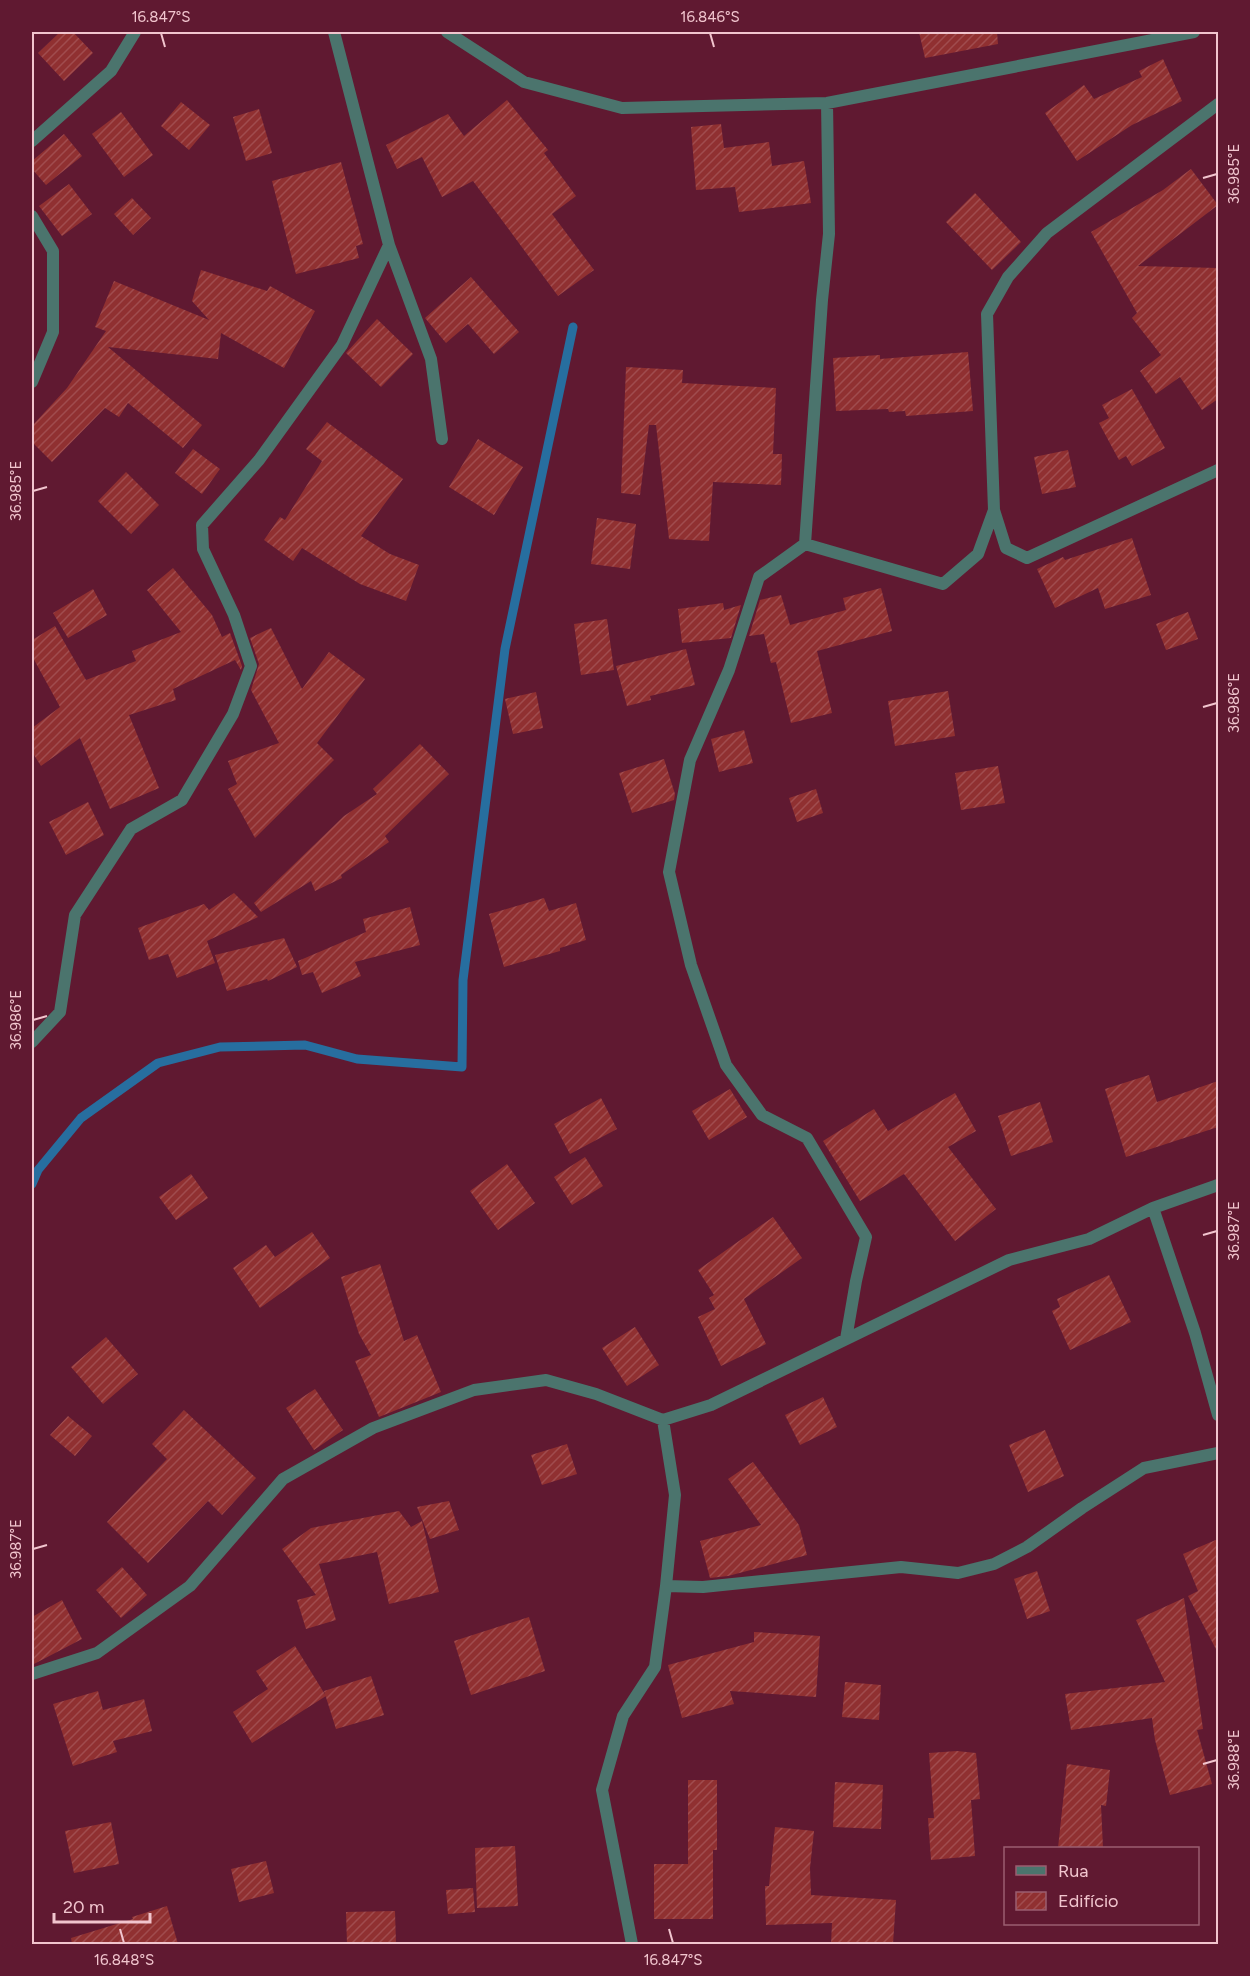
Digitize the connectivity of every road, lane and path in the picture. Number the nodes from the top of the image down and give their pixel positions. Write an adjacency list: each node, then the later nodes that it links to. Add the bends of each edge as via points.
1 (135, 32): 7 (street, via 111,70)
2 (334, 32): 9 (street)
3 (447, 32): 5 (street, via 524,82 622,108)
4 (1194, 32): 5 (street)
5 (827, 103): 14 (street, via 829,234)
6 (1218, 104): 13 (street, via 1047,233 1008,278 987,314)
7 (32, 141)
8 (32, 216): 10 (street, via 53,251 53,262 52,332)
9 (389, 245): 11 (street, via 431,359); 15 (street, via 342,345 259,460 202,525 204,549 234,615 251,666 233,714 182,800 131,829 75,915 60,1012)
10 (32, 382)
11 (442, 439)
12 (1218, 470): 13 (street, via 1027,558 1006,548)
13 (994, 510): 14 (street, via 978,554 943,584)
14 (805, 544): 18 (street, via 759,577 729,670 690,760 669,872 691,965 726,1065 762,1115 807,1138 866,1237)
15 (32, 1042)
16 (1218, 1185): 17 (street)
17 (1153, 1208): 18 (street, via 1089,1239 1009,1260); 19 (street, via 1196,1333)
18 (846, 1339): 20 (street, via 711,1405)
19 (1218, 1415)
20 (663, 1420): 22 (street, via 675,1495); 23 (street, via 546,1380 474,1390 373,1428 283,1479 181,1593 97,1653)
21 (1218, 1454): 22 (street, via 1144,1468 1027,1547 994,1564 958,1573 901,1567 703,1587)
22 (666, 1586): 24 (street, via 655,1667 623,1716 602,1790)
23 (32, 1674)
24 (632, 1944)

